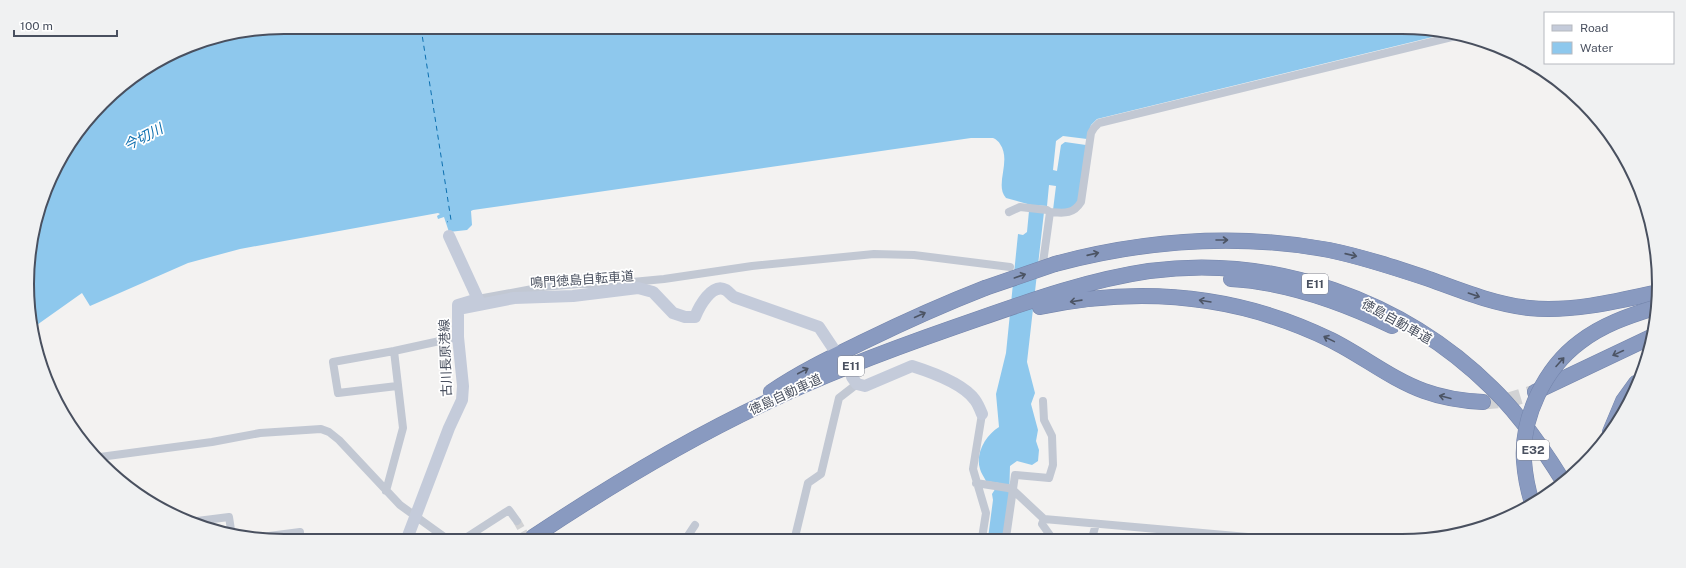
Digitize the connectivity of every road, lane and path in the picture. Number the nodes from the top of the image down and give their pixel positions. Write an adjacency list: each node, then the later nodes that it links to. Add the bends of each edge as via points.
1 (1447, 38): 2 (street, via 1099,123 1091,133 1078,208 1072,212)
2 (1048, 211): 3 (street, via 1020,207); 6 (street)
3 (1009, 212)
4 (449, 236): 8 (main road)
5 (1010, 267): 8 (street, via 914,255 874,254 752,266 664,279 543,287)
6 (1042, 271)
7 (1651, 294): 23 (highway, one-way to 7, bridge, via 799,373 947,303 1055,264 1110,250 1156,243 1238,240 1301,246 1348,254 1488,300 1530,308 1598,304)
8 (478, 298): 9 (main road, 古川長原港線, via 458,305)
9 (458, 309): 12 (main road, 古川長原港線); 14 (main road, 鳴門徳島自転車道, via 514,298 573,296 638,288 653,292 673,313 695,317 703,301 714,291 721,289 734,297 819,327)
10 (1650, 309): 30 (highway, one-way to 10, bridge, via 1526,479 1524,450 1530,416 1544,382 1579,342 1624,318)
11 (982, 318): 20 (highway, one-way to 11, via 1448,398 1423,391 1312,331 1238,306 1164,296 1106,298 1055,304); 22 (highway, 徳島自動車道 / E11, via 1079,286 1147,271 1192,268 1255,271 1310,282 1373,305 1416,328 1473,370); 23 (highway, 徳島自動車道 / E11, via 883,352 805,384)
12 (458, 337): 15 (street); 31 (main road, 古川長原港線, via 462,400)
13 (1645, 340): 18 (highway, one-way to 18)
14 (833, 348)
15 (394, 351): 17 (street); 17 (street, via 332,362 338,393)
16 (854, 380): 21 (main road, via 865,386 912,366 926,370 966,390); 45 (street, via 839,398 821,474 808,483)
17 (397, 386): 29 (street, via 403,428)
18 (1532, 393)
19 (1043, 401): 28 (street, via 1044,420 1052,436 1053,465 1049,478 1015,474)
20 (1483, 402)
21 (982, 414): 27 (street, via 973,469)
22 (1511, 414): 25 (highway, 徳島自動車道 / E32, via 1538,442); 26 (highway, 徳島自動車道 / E32)
23 (724, 424): 43 (highway, 徳島自動車道 / E11, via 628,477)
24 (103, 457): 29 (street, via 260,433 321,429 339,440)
25 (1560, 477)
26 (1555, 481)
27 (978, 484): 28 (street); 46 (street, via 986,513)
28 (1010, 489): 32 (street); 47 (street)
29 (386, 492): 31 (street)
30 (1531, 499)
31 (416, 517): 40 (main road, 古川長原港線); 41 (street)
32 (1044, 519): 35 (street); 48 (street, via 1042,524)
33 (202, 520): 37 (street, via 229,517)
34 (517, 521): 42 (street, via 509,510)
35 (1096, 524): 49 (street); 50 (street)
36 (695, 525): 44 (street)
37 (231, 528)
38 (300, 532): 39 (street)
39 (284, 534)
40 (409, 534)
41 (441, 534)
42 (470, 534)
43 (538, 534)
44 (689, 534)
45 (796, 534)
46 (983, 534)
47 (1006, 534)
48 (1049, 534)
49 (1093, 534)
50 (1212, 534)

